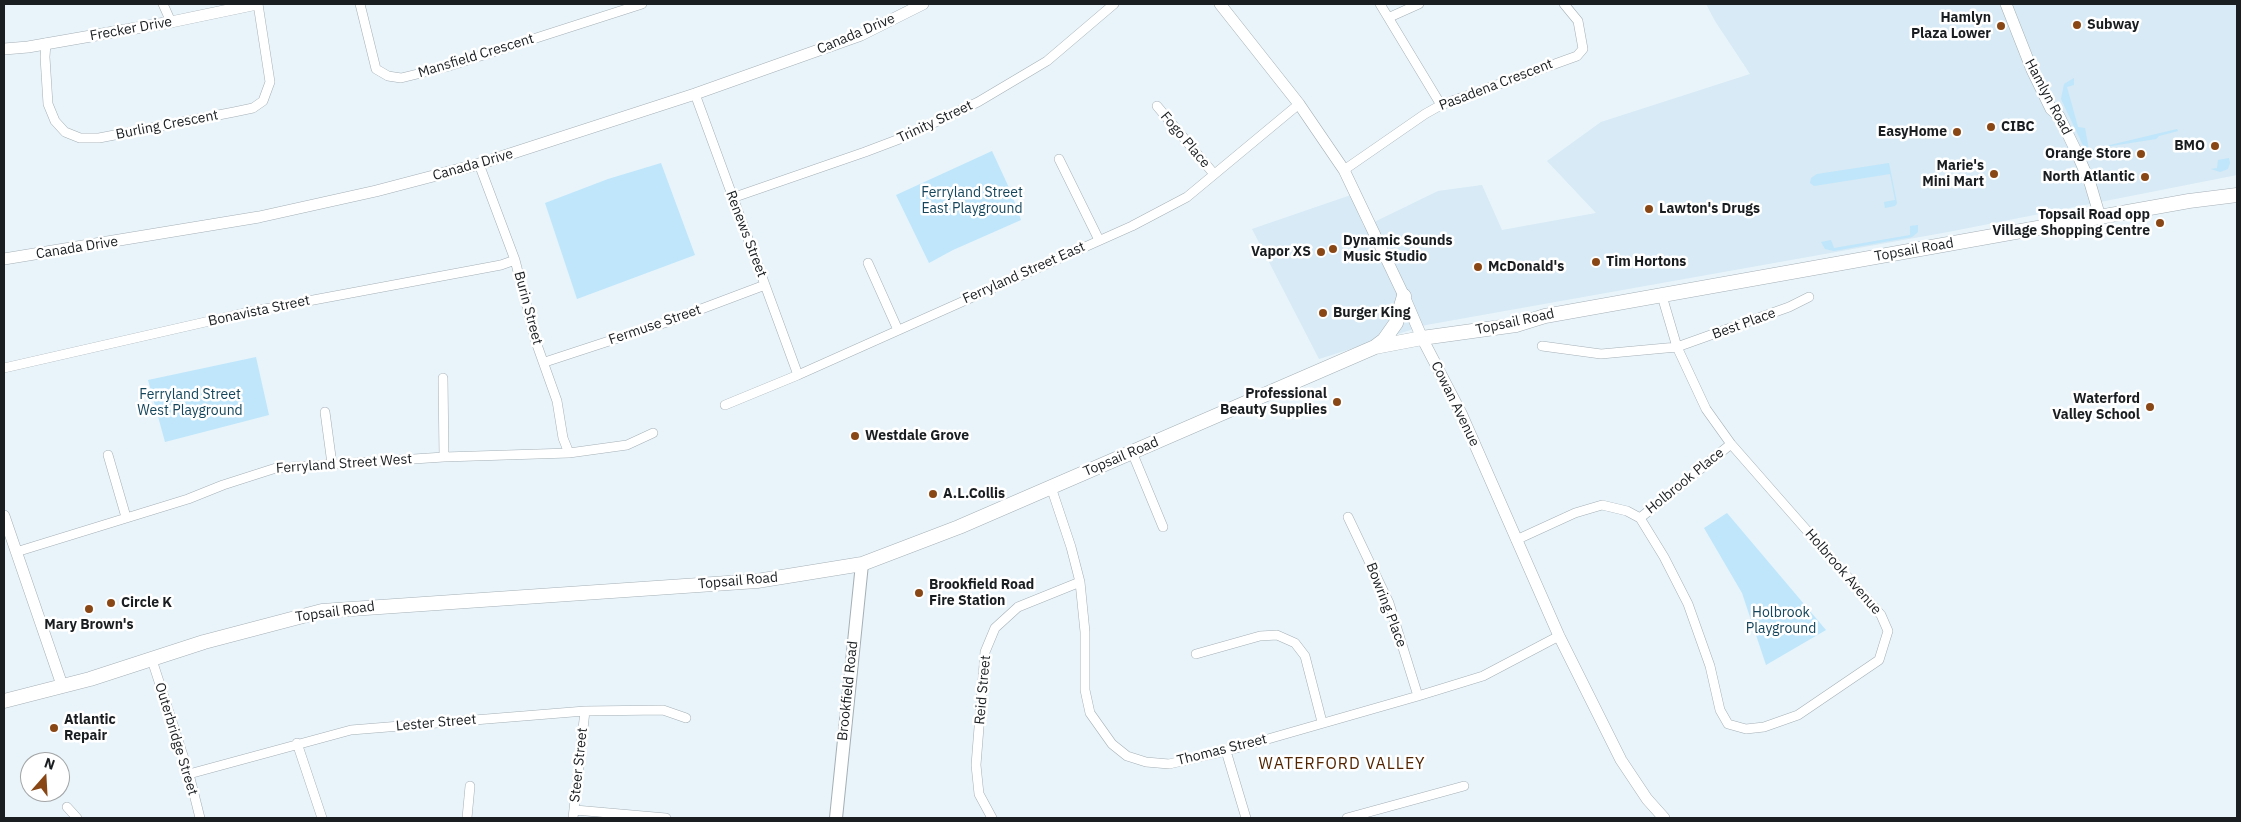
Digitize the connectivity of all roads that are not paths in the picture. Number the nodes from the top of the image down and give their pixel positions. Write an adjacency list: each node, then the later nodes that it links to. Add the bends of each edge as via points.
1 (163, 4): 13 (street)
2 (257, 4): 13 (street, Frecker Drive); 14 (street, Burling Crescent, via 270,82 263,100 253,108 99,138 80,138 64,132 55,122 48,104)
3 (360, 4): 4 (street, Mansfield Crescent, via 376,69 388,76 401,78 446,67)
4 (642, 4)
5 (923, 4): 16 (street, Canada Drive, via 861,36)
6 (1114, 4): 25 (street, Trinity Street, via 1047,61 978,102 902,138)
7 (1220, 4): 17 (street, Cowan Avenue)
8 (1380, 4): 12 (street)
9 (1419, 4): 12 (street)
10 (1564, 4): 18 (street, Pasadena Crescent, via 1578,20 1583,49 1577,56)
11 (2006, 4): 26 (street, Hamlyn Road, via 2032,70 2076,151)
12 (1390, 17): 18 (street)
13 (171, 22): 14 (street, Frecker Drive)
14 (46, 44): 15 (street, Frecker Drive)
15 (4, 49)
16 (695, 94): 21 (street, Canada Drive); 25 (street, Renews Street)
17 (1299, 104): 22 (street, Cowan Avenue); 23 (street, Ferryland Street East)
18 (1441, 105): 22 (street, Pasadena Crescent)
19 (1157, 106): 23 (street, Fogo Place)
20 (1059, 159): 27 (street)
21 (479, 164): 28 (street, Canada Drive, via 259,217); 29 (street, Burin Street)
22 (1344, 170): 32 (street, Cowan Avenue)
23 (1214, 174): 27 (street, Ferryland Street East, via 1187,197)
24 (2237, 195): 26 (main road, Topsail Road)
25 (732, 198): 31 (street, Renews Street)
26 (2100, 218): 33 (main road, Topsail Road)
27 (1099, 240): 35 (street, Ferryland Street East)
28 (4, 258)
29 (515, 260): 40 (street, Burin Street, via 536,342); 41 (street, Bonavista Street, via 248,312)
30 (868, 262): 35 (street)
31 (765, 285): 40 (street, Fermuse Street, via 664,323); 42 (street, Renews Street)
32 (1404, 296): 36 (street, Cowan Avenue); 38 (main road, via 1393,328)
33 (1662, 296): 36 (main road, Topsail Road, via 1545,316 1516,325); 39 (street, Holbrook Avenue)
34 (1809, 297): 39 (street, Best Place)
35 (898, 330): 42 (street, Ferryland Street East)
36 (1422, 338): 38 (main road, Topsail Road); 59 (street, Cowan Avenue, via 1461,413)
37 (1542, 346): 39 (street, Best Place, via 1601,354)
38 (1375, 347): 48 (main road, Topsail Road)
39 (1677, 347): 47 (street, Holbrook Avenue, via 1706,409)
40 (545, 362): 49 (street, Burin Street)
41 (4, 368)
42 (798, 375): 44 (street, Ferryland Street East)
43 (443, 378): 51 (street)
44 (725, 405)
45 (325, 412): 52 (street)
46 (653, 433): 49 (street, Ferryland Street West, via 627,445)
47 (1731, 444): 57 (street, Holbrook Place); 57 (street, Holbrook Avenue, via 1881,615 1888,631 1879,660 1798,715 1764,727 1746,729 1728,724 1720,710 1710,666 1688,604)
48 (1132, 452): 53 (main road, Topsail Road); 58 (street)
49 (569, 453): 51 (street, Ferryland Street West)
50 (108, 455): 55 (street)
51 (444, 457): 52 (street, Ferryland Street West)
52 (332, 464): 55 (street, Ferryland Street West, via 276,468)
53 (1051, 487): 61 (main road, Topsail Road); 62 (street, Thomas Street, via 1072,547)
54 (4, 516): 60 (street)
55 (126, 517): 60 (street, Ferryland Street West)
56 (1348, 517): 67 (street, Bowring Place, via 1389,603)
57 (1640, 518): 59 (street, via 1602,505 1575,513)
58 (1163, 527)
59 (1516, 540): 63 (street, Cowan Avenue)
60 (16, 552): 66 (street)
61 (862, 564): 65 (main road, Topsail Road, via 757,581 322,611 204,642); 84 (main road, Brookfield Road)
62 (1080, 582): 73 (street, Thomas Street, via 1085,632 1085,690 1090,713 1112,744 1127,756 1168,764); 85 (street, Reid Street, via 1018,607 995,628 985,652 976,765 979,794)
63 (1559, 636): 67 (street, Thomas Street, via 1483,676); 88 (street, Cowan Avenue, via 1621,760)
64 (1196, 654): 71 (street, via 1260,636 1277,635 1294,643 1305,656)
65 (152, 660): 66 (main road, Topsail Road); 74 (street, Outerbridge Street)
66 (62, 685): 68 (main road, Topsail Road)
67 (1418, 696): 71 (street, Thomas Street)
68 (4, 701)
69 (585, 711): 70 (street, Lester Street, via 663,710); 72 (street, Lester Street, via 351,730); 78 (street, Steer Street)
70 (686, 718)
71 (1322, 722): 73 (street, Thomas Street)
72 (297, 743): 74 (street, Lester Street); 81 (street)
73 (1226, 751): 86 (street)
74 (189, 774): 80 (street, Outerbridge Street)
75 (470, 786): 82 (street)
76 (1464, 786): 87 (street)
77 (67, 807): 79 (street)
78 (574, 814): 83 (street)
79 (78, 818)
80 (200, 818)
81 (322, 818)
82 (467, 818)
83 (666, 818)
84 (836, 818)
85 (992, 818)
86 (1246, 818)
87 (1347, 818)
88 (1664, 818)

